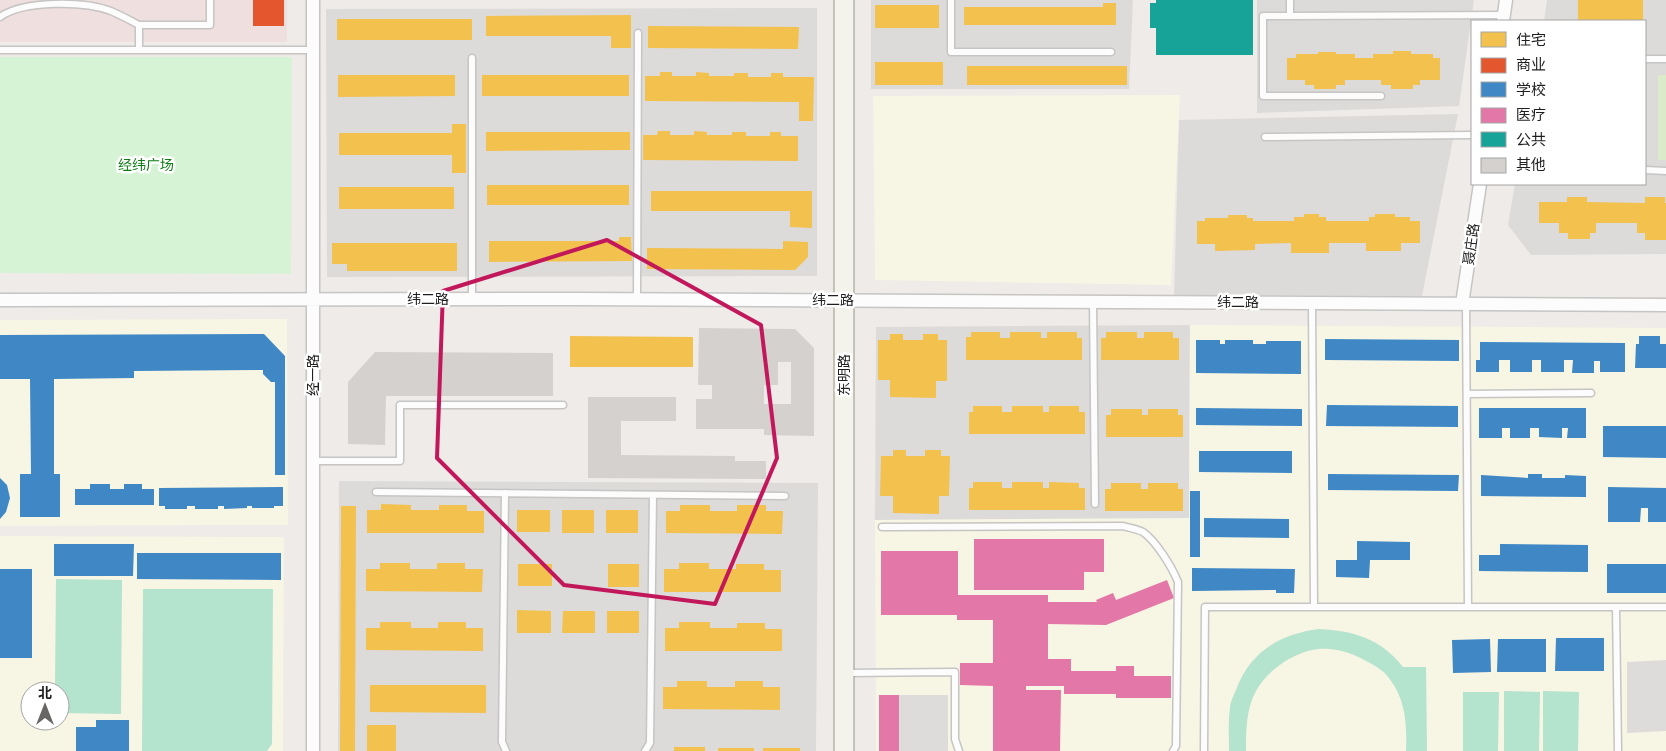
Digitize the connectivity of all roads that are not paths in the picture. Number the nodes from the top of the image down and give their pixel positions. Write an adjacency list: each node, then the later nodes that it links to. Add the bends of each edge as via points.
1 (210, 0): 10 (lane, via 210,25)
2 (313, 0): 14 (street, 经一路)
3 (844, 0): 29 (street, 东明路)
4 (951, 0): 15 (lane, via 951,52)
5 (1290, 0): 7 (lane)
6 (1506, 0): 9 (street)
7 (1290, 16): 9 (lane); 19 (lane, via 1263,16 1263,96)
8 (0, 17): 10 (lane, via 26,6 78,5 110,10)
9 (1504, 18)
10 (139, 25): 13 (lane)
11 (638, 33): 27 (lane)
12 (0, 50): 13 (lane)
13 (139, 50): 14 (lane)
14 (313, 50): 25 (street, 经一路)
15 (1111, 52)
16 (472, 58): 26 (lane)
17 (1646, 59): 18 (lane)
18 (1666, 59)
19 (1382, 96)
20 (1471, 135): 21 (lane)
21 (1265, 137)
22 (1646, 170): 23 (lane)
23 (1666, 171)
24 (1480, 185): 32 (street, 聂庄路)
25 (313, 299): 26 (street, 纬二路); 28 (street, 纬二路); 37 (street, 经一路)
26 (472, 299): 27 (street, 纬二路)
27 (637, 299): 29 (street, 纬二路)
28 (0, 300)
29 (844, 300): 30 (street, 纬二路); 48 (street, 东明路)
30 (1093, 302): 31 (street, 纬二路); 42 (lane)
31 (1312, 303): 32 (street, 纬二路); 45 (lane)
32 (1464, 304): 33 (street, 纬二路); 35 (lane)
33 (1666, 305)
34 (1591, 393): 35 (lane)
35 (1467, 394): 44 (lane)
36 (563, 405): 37 (lane, via 400,405 400,461)
37 (313, 461): 49 (street, 经一路)
38 (376, 492): 39 (lane)
39 (505, 494): 40 (lane); 50 (lane, via 502,742)
40 (653, 495): 41 (lane); 51 (lane, via 650,743)
41 (784, 496)
42 (1095, 504)
43 (882, 526): 54 (lane, via 1123,526 1143,532 1173,569 1178,582 1176,746)
44 (1468, 606): 45 (lane); 46 (lane)
45 (1314, 607): 55 (lane, via 1205,607)
46 (1616, 607): 47 (lane); 56 (lane)
47 (1666, 607)
48 (844, 673): 52 (street, 东明路); 53 (lane, via 955,672 955,739)
49 (313, 751)
50 (506, 751)
51 (645, 751)
52 (844, 751)
53 (959, 751)
54 (1173, 751)
55 (1204, 751)
56 (1618, 751)

